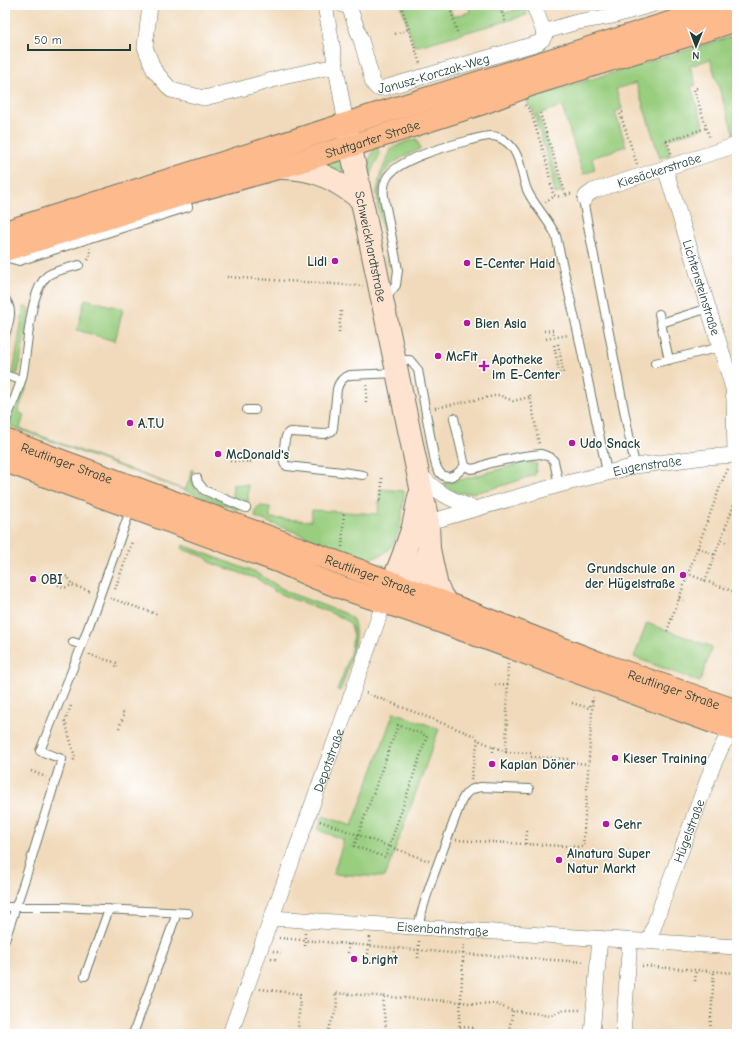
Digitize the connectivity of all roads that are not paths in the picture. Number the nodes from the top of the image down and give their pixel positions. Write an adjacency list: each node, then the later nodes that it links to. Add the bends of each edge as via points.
1 (150, 5): 9 (street, via 145,47 154,70 171,90 204,98)
2 (325, 5): 9 (street, Schweickhardtstraße)
3 (343, 5): 8 (street, Janusz-Korczak-Weg, via 350,9 373,83 377,88 424,77 538,43 545,35)
4 (533, 5): 8 (street)
5 (651, 5): 8 (street)
6 (727, 5): 10 (main road, Stuttgarter Straße)
7 (737, 20): 12 (main road, Stuttgarter Straße, via 533,84)
8 (543, 32)
9 (336, 66): 10 (street, Schweickhardtstraße)
10 (346, 124): 12 (main road, Schweickhardtstraße); 18 (main road, Stuttgarter Straße)
11 (737, 145): 13 (street, Kiesäckerstraße)
12 (350, 146): 14 (main road, Stuttgarter Straße); 17 (main road, Schweickhardtstraße)
13 (670, 167): 16 (street, Kiesäckerstraße, via 592,191); 26 (street, Lichtensteinstraße)
14 (278, 168): 15 (main road, Stuttgarter Straße); 17 (main road, via 293,168 321,174)
15 (184, 194): 21 (main road, Stuttgarter Straße); 22 (lane, via 188,207 19,260)
16 (585, 199): 43 (lane, via 591,243)
17 (362, 200): 24 (main road, Schweickhardtstraße)
18 (64, 214): 19 (main road); 20 (main road, Stuttgarter Straße)
19 (5, 217)
20 (5, 232)
21 (5, 250)
22 (5, 257)
23 (79, 265): 35 (lane, via 51,273 42,282 31,317)
24 (381, 295): 33 (main road, Schweickhardtstraße); 44 (lane, via 396,285 398,270 384,196 388,176 413,158 445,147 489,136 498,136 510,144 518,158 530,196 556,236)
25 (5, 299): 29 (lane, via 10,308)
26 (709, 308): 28 (lane); 30 (street, Lichtensteinstraße)
27 (659, 314): 28 (lane)
28 (661, 323): 31 (lane)
29 (5, 335)
30 (721, 347): 31 (lane); 40 (street, Lichtensteinstraße, via 733,388)
31 (669, 360): 32 (lane)
32 (655, 363)
33 (396, 367): 42 (lane, via 410,360 418,370 435,462 440,474 452,477); 45 (lane, via 345,376 338,384 332,431 324,434 291,432 286,436 283,460 287,466); 47 (main road, Schweickhardtstraße)
34 (5, 375): 35 (lane)
35 (21, 380): 36 (lane)
36 (7, 412): 38 (lane)
37 (454, 418): 42 (lane)
38 (5, 424)
39 (5, 440): 49 (main road, Reutlinger Straße)
40 (736, 455): 43 (street, Eugenstraße)
41 (5, 461): 49 (main road, Reutlinger Straße)
42 (465, 466): 48 (lane, via 471,469 541,454 550,457 554,462)
43 (635, 466): 44 (street, Eugenstraße)
44 (606, 472): 48 (street, Eugenstraße)
45 (363, 475)
46 (197, 478): 50 (lane, via 204,490)
47 (419, 479): 51 (street, via 438,492); 52 (main road, Schweickhardtstraße)
48 (559, 485): 51 (street, Eugenstraße); 52 (street, Eugenstraße, via 552,491 440,524)
49 (135, 498): 54 (main road, Reutlinger Straße, via 346,589); 57 (lane)
50 (246, 508)
51 (475, 509): 52 (street, Eugenstraße)
52 (421, 525): 53 (main road, Schweickhardtstraße); 54 (main road, Schweickhardtstraße, via 403,556)
53 (429, 549): 54 (main road, Schweickhardtstraße, via 421,566); 55 (main road, via 437,587)
54 (395, 591): 55 (main road, Reutlinger Straße); 58 (main road, Reutlinger Straße, via 417,613); 65 (street, Depotstraße, via 354,688)
55 (447, 604): 58 (main road, Reutlinger Straße, via 599,663)
56 (73, 642): 57 (lane)
57 (82, 645): 61 (lane, via 40,751 62,759)
58 (736, 724): 70 (street, Hügelstraße, via 712,768)
59 (529, 789): 66 (lane, via 488,787 469,790 461,802)
60 (5, 907): 61 (lane)
61 (16, 907): 62 (lane); 68 (lane)
62 (109, 909): 63 (lane); 72 (lane)
63 (177, 913): 64 (lane); 73 (lane)
64 (188, 913)
65 (272, 918): 66 (street, Eisenbahnstraße); 74 (street)
66 (418, 927): 67 (street, Eisenbahnstraße)
67 (600, 938): 69 (street, Eisenbahnstraße); 75 (street)
68 (5, 940)
69 (630, 940): 70 (street, Eisenbahnstraße); 76 (street)
70 (649, 941): 71 (street, Eisenbahnstraße)
71 (737, 947)
72 (85, 976)
73 (132, 1034)
74 (230, 1034)
75 (592, 1034)
76 (623, 1034)

